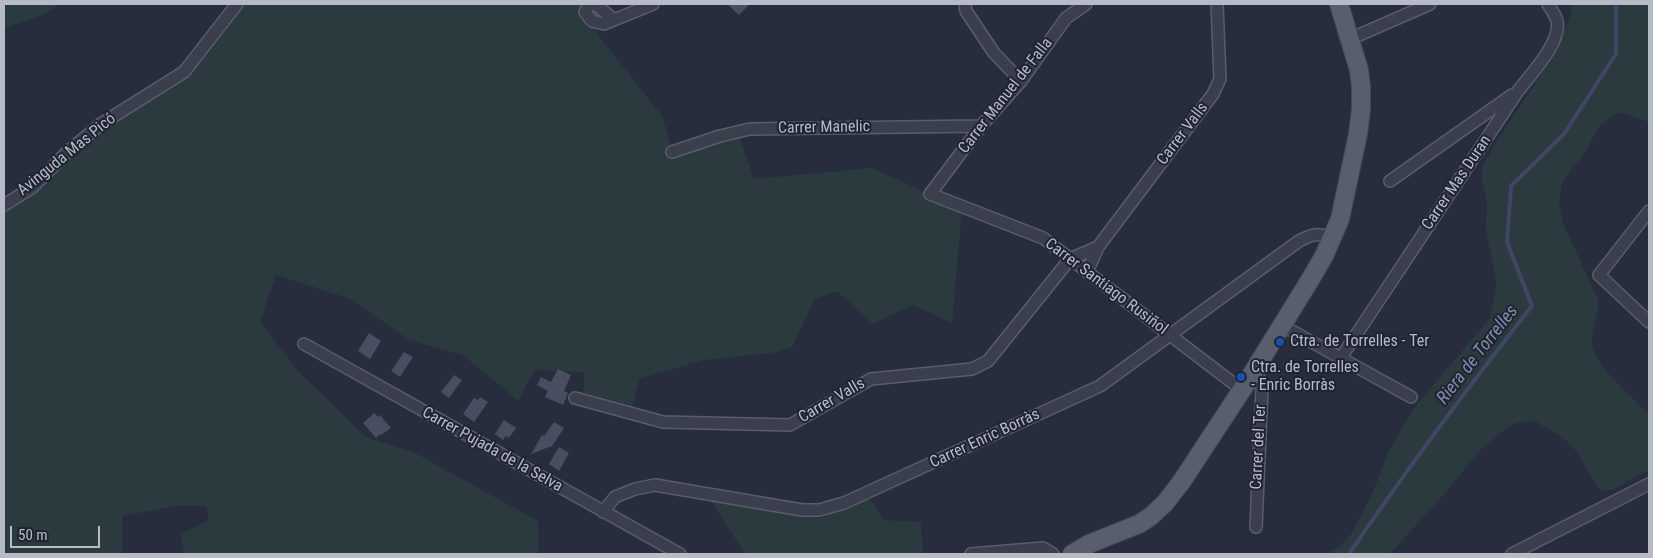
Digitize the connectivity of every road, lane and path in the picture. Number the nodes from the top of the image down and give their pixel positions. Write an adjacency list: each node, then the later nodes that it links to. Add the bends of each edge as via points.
1 (237, 4): 17 (street, Avinguda Mas Picó, via 184,72 101,124 33,187)
2 (594, 4): 3 (street, via 613,19)
3 (653, 4)
4 (965, 4): 11 (street, via 966,11 994,53)
5 (1086, 4): 11 (street, Carrer Manuel de Falla, via 1066,18)
6 (1217, 4): 20 (street, Carrer Valls, via 1220,79 1213,94)
7 (1339, 4): 10 (main road)
8 (1430, 4): 10 (street)
9 (1548, 4): 12 (street, Carrer Mas Duran, via 1557,21 1557,36)
10 (1350, 39): 19 (main road, via 1359,70 1361,109 1340,219)
11 (1021, 81): 13 (street, Carrer Manuel de Falla)
12 (1518, 92): 15 (street); 27 (street, Carrer Mas Duran)
13 (981, 126): 14 (street, Carrer Manelic, via 750,129); 16 (street, Carrer Manuel de Falla)
14 (672, 152)
15 (1390, 181)
16 (930, 194): 21 (street, Carrer Santiago Rusiñol, via 1043,238)
17 (4, 205)
18 (1649, 211): 23 (street, via 1599,275)
19 (1332, 237): 24 (main road); 25 (street, Carrer Enric Borràs, via 1311,234 1299,241)
20 (1098, 247): 21 (street, Carrer Valls); 22 (street, Carrer Valls)
21 (1070, 259): 22 (street, Carrer Santiago Rusiñol); 31 (street, Carrer Valls, via 988,361 972,369 871,379 790,425 663,422)
22 (1087, 272): 25 (street, Carrer Santiago Rusiñol)
23 (1649, 322)
24 (1282, 326): 27 (street); 28 (main road)
25 (1169, 336): 29 (street, Carrer Santiago Rusiñol); 33 (street, Carrer Enric Borràs, via 1100,386 844,503 820,510 802,510 655,485 615,497)
26 (304, 344): 33 (street, Carrer Pujada de la Selva)
27 (1340, 359): 30 (street)
28 (1256, 368): 29 (main road); 34 (street, Carrer del Ter, via 1262,388)
29 (1242, 390): 40 (main road, via 1166,503 1139,524)
30 (1411, 397)
31 (575, 398)
32 (1649, 484): 41 (street)
33 (603, 512): 35 (street, Carrer Pujada de la Selva)
34 (1256, 527)
35 (667, 548): 36 (street); 37 (street, Carrer Pujada de la Selva)
36 (654, 554)
37 (680, 554)
38 (971, 554): 39 (street, via 1037,548)
39 (1053, 554)
40 (1072, 554)
41 (1512, 554)

